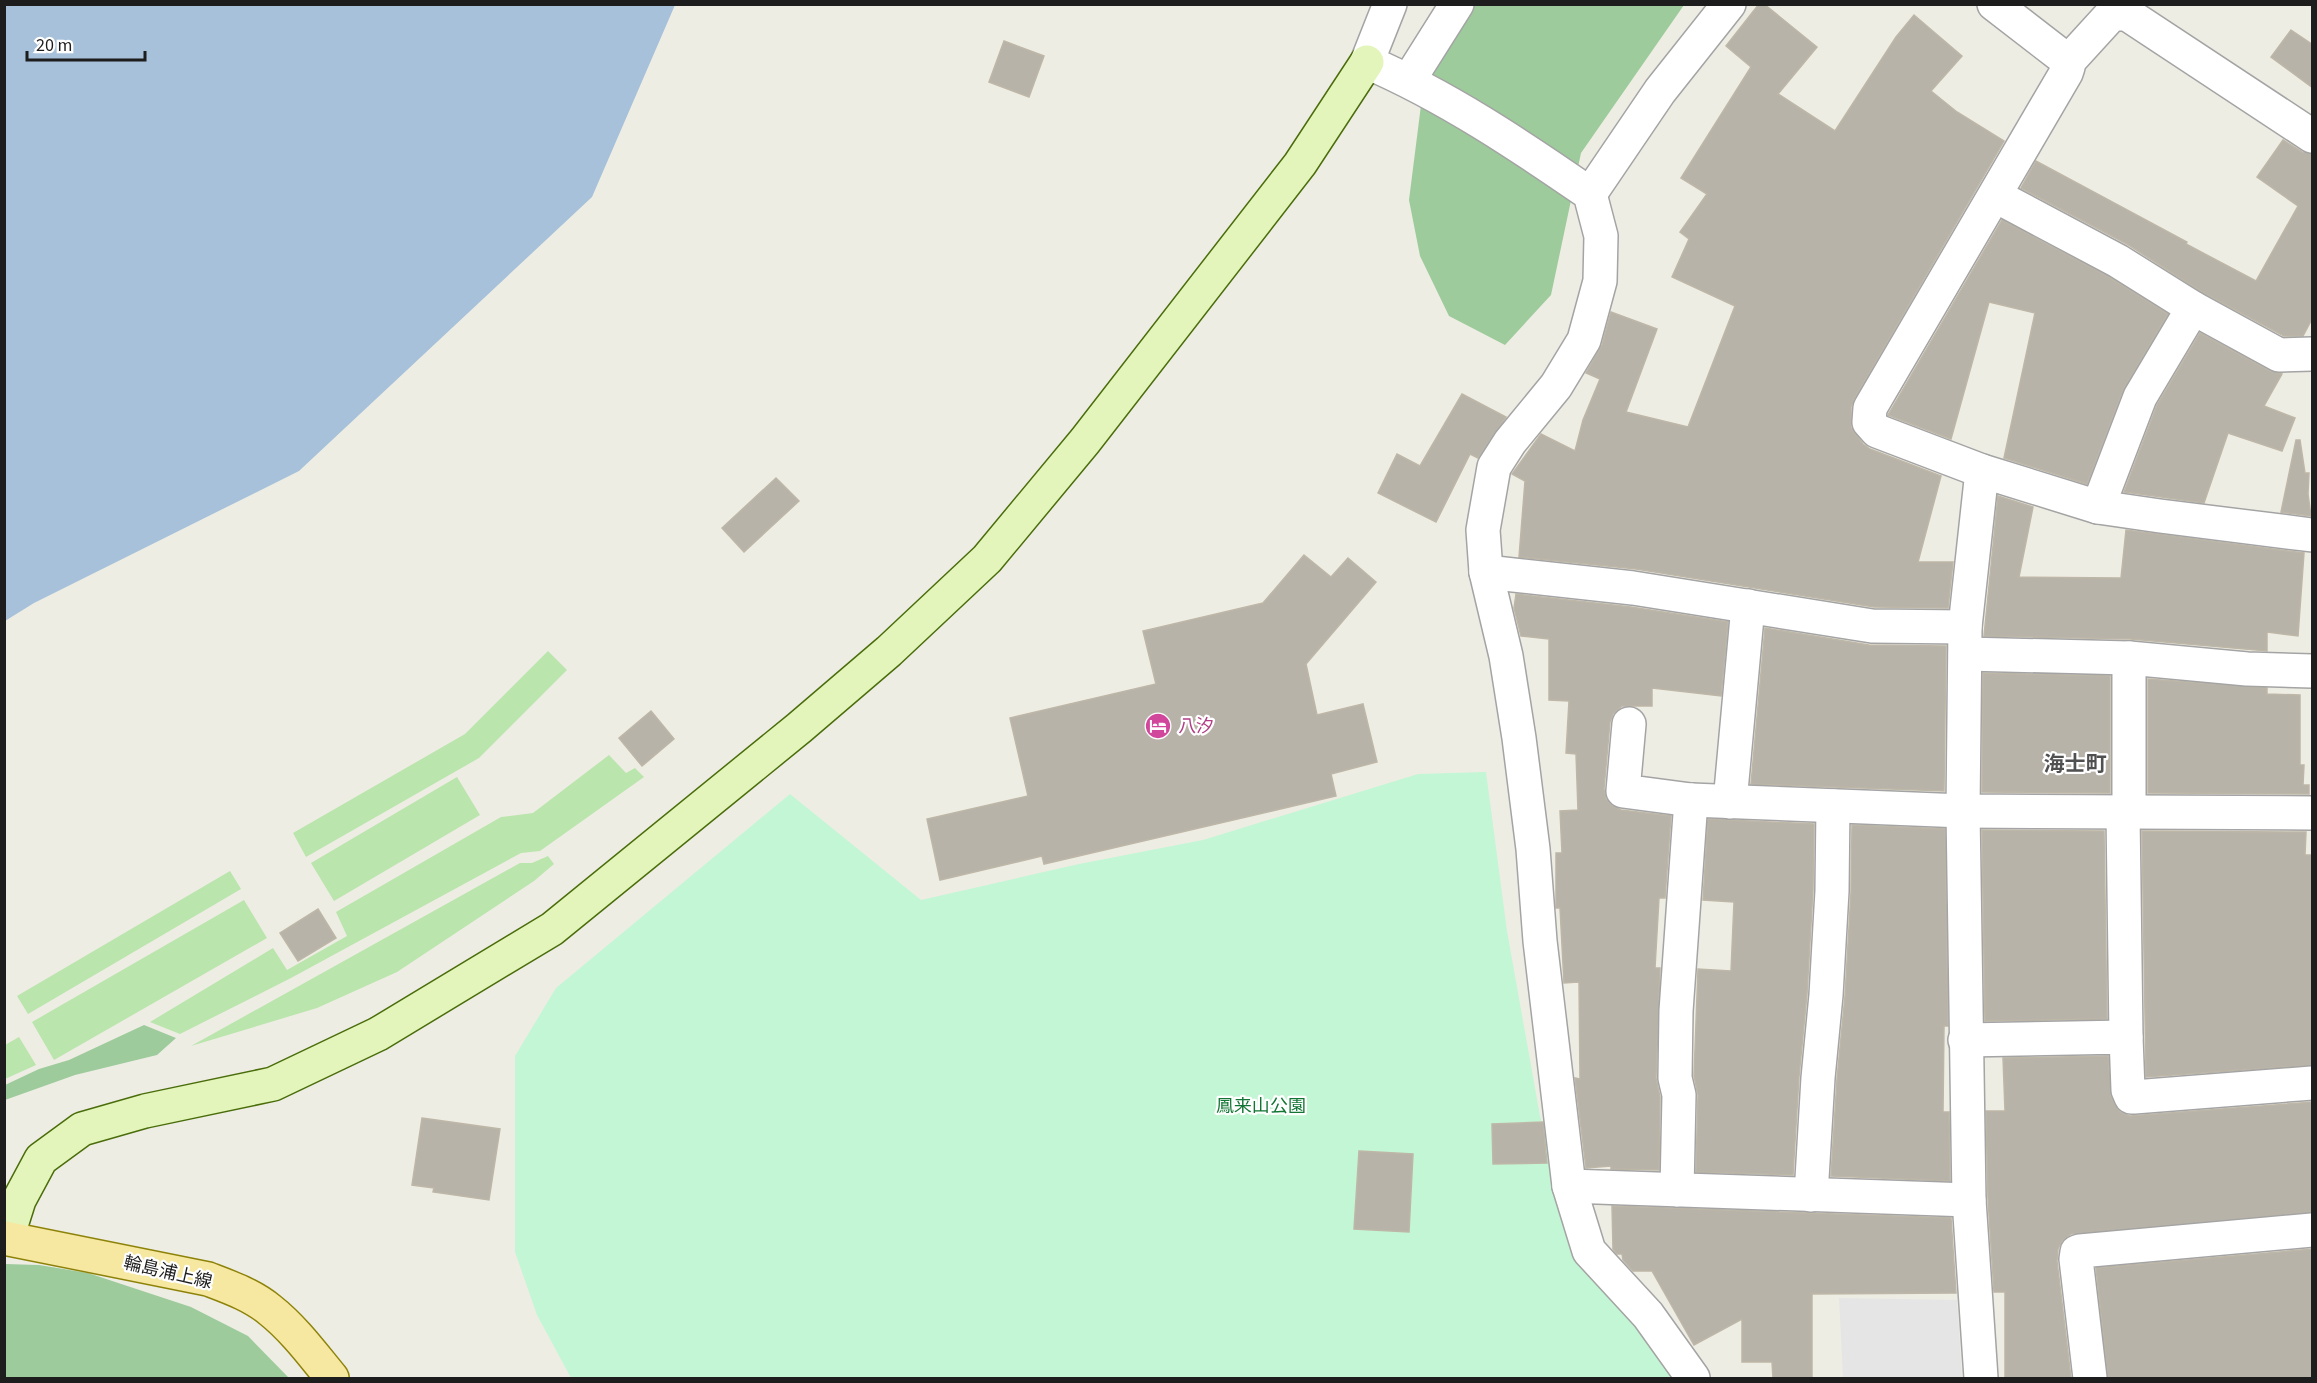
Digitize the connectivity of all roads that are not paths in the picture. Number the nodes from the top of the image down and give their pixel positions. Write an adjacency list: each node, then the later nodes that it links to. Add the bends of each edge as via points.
1 (1390, 4): 5 (street)
2 (1457, 4): 7 (street)
3 (1729, 4): 9 (street, via 1660,91)
4 (1994, 4): 6 (street)
5 (1366, 62): 7 (street); 36 (street, via 1294,172 1065,466 987,559 880,658 552,929 378,1034 273,1084 145,1111 82,1129 41,1159 19,1200)
6 (2067, 63): 8 (street, via 2109,17 2127,14); 10 (street, via 2066,74)
7 (1409, 80): 9 (street, via 1537,157)
8 (2313, 136)
9 (1590, 194): 16 (street, via 1601,236 1598,291 1584,340 1556,386 1494,467 1483,530)
10 (1996, 196): 11 (street, via 2118,261); 13 (street, via 1870,408 1869,422 1876,431)
11 (2193, 308): 12 (street, via 2280,356); 14 (street, via 2140,397)
12 (2313, 354)
13 (1982, 471): 14 (street); 18 (street)
14 (2098, 507): 15 (street)
15 (2313, 534)
16 (1486, 572): 17 (street, via 1633,588); 31 (street, via 1520,738)
17 (1748, 606): 18 (street); 23 (street)
18 (1966, 641): 19 (street); 25 (street)
19 (2129, 658): 20 (street); 26 (street)
20 (2313, 671)
21 (1629, 724): 22 (street, via 1623,790)
22 (1691, 800): 23 (street); 32 (street, via 1676,1011)
23 (1730, 802): 24 (street)
24 (1833, 806): 25 (street); 33 (street, via 1828,972)
25 (1963, 811): 26 (street); 29 (street)
26 (2126, 812): 27 (street); 28 (street)
27 (2313, 813)
28 (2126, 1036): 29 (street); 30 (street, via 2131,1097)
29 (1965, 1040): 34 (street)
30 (2313, 1083)
31 (1569, 1186): 32 (street); 38 (street, via 1589,1251 1648,1315)
32 (1677, 1190): 33 (street)
33 (1811, 1195): 34 (street)
34 (1969, 1200): 39 (street)
35 (2313, 1230): 40 (street, via 2080,1251 2076,1259)
36 (6, 1238): 37 (main road, 輪島浦上線, via 208,1279 239,1291 268,1308 289,1327)
37 (332, 1378)
38 (1693, 1378)
39 (1981, 1378)
40 (2090, 1378)

